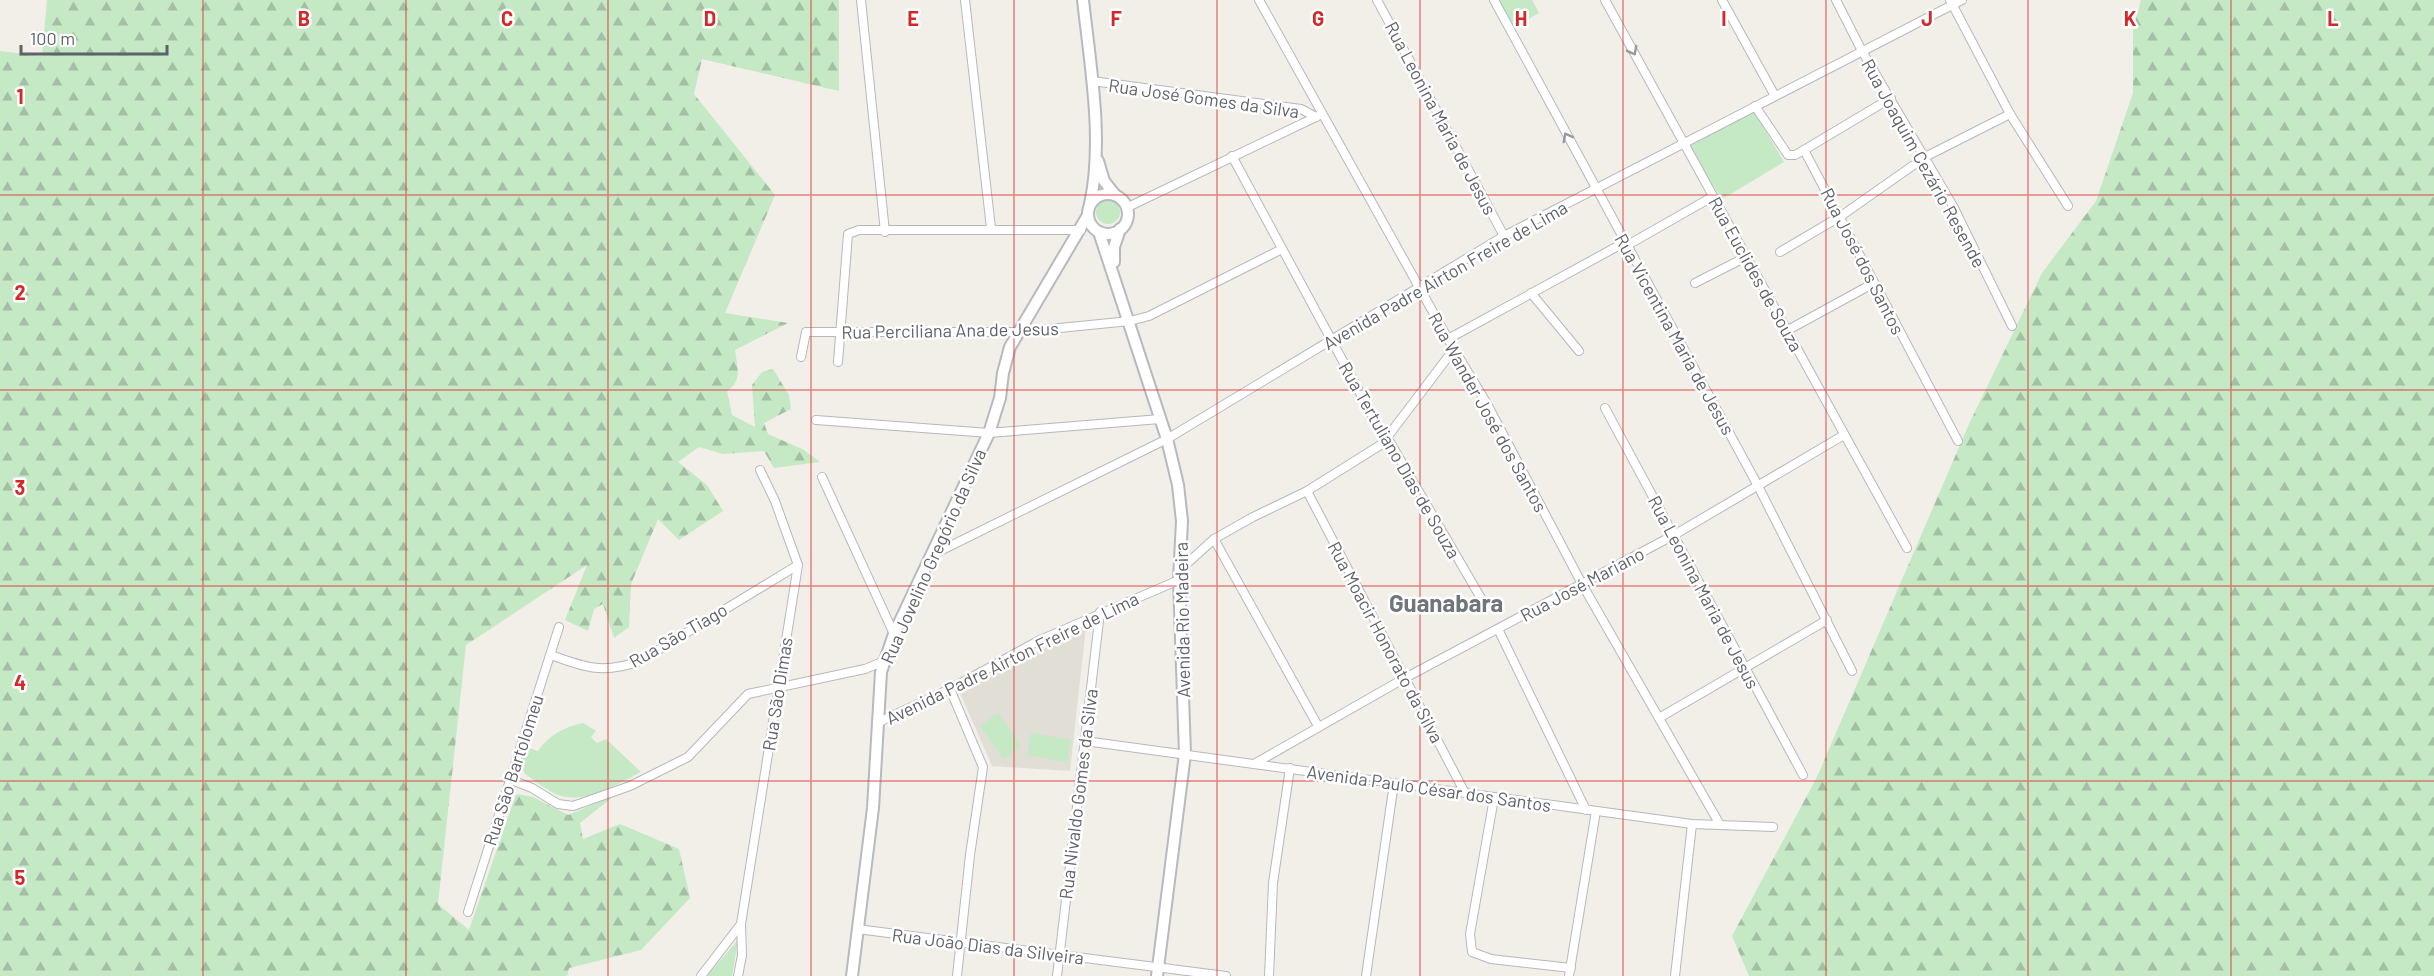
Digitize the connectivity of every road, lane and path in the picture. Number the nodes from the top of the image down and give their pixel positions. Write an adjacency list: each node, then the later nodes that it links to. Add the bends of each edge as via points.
1 (861, 0): 35 (street)
2 (964, 0): 31 (street)
3 (1083, 0): 13 (main road)
4 (1259, 0): 18 (street, Rua Wander José dos Santos)
5 (1377, 0): 36 (street, Rua Leonina Maria de Jesus)
6 (1494, 0): 24 (street, Rua Vicentina Maria de Jesus, one-way to 6)
7 (1605, 0): 19 (street, Rua Euclides de Souza, one-way to 19)
8 (1722, 0): 14 (street)
9 (1836, 0): 12 (street, Rua Joaquim Cezário Resende)
10 (1962, 0): 11 (street, Avenida Padre Airton Freire de Lima)
11 (1951, 3): 12 (street, Avenida Padre Airton Freire de Lima); 17 (street)
12 (1862, 51): 14 (street, Avenida Padre Airton Freire de Lima); 15 (street, Rua Joaquim Cezário Resende)
13 (1092, 81): 18 (street, Rua José Gomes da Silva, via 1301,109); 21 (main road)
14 (1774, 96): 16 (street, Avenida Padre Airton Freire de Lima)
15 (1891, 98): 20 (street); 23 (street, Rua Joaquim Cezário Resende)
16 (1755, 106): 19 (street, Avenida Padre Airton Freire de Lima); 20 (street, via 1788,155)
17 (2010, 114): 23 (street); 27 (street)
18 (1319, 116): 22 (street); 44 (street, Rua Wander José dos Santos)
19 (1683, 144): 24 (street, Avenida Padre Airton Freire de Lima); 26 (street, Rua Euclides de Souza)
20 (1804, 150): 30 (street, Rua José dos Santos)
21 (1095, 153): 25 (main road, via 1104,181); 29 (main road)
22 (1232, 156): 28 (street); 38 (street, Rua Tertuliano Dias de Souza)
23 (1925, 157): 30 (street); 47 (street, Rua Joaquim Cezário Resende)
24 (1595, 189): 36 (street, Avenida Padre Airton Freire de Lima); 37 (street, Rua Vicentina Maria de Jesus)
25 (1115, 195): 28 (main road); 29 (main road, via 1098,196)
26 (1712, 197): 37 (street); 40 (street, Rua Euclides de Souza)
27 (2067, 206)
28 (1126, 208): 32 (main road, via 1127,216)
29 (1089, 210): 33 (main road, Rua Jovelino Gregório da Silva); 34 (main road)
30 (1841, 216): 39 (street); 43 (street, Rua José dos Santos)
31 (991, 228): 33 (street); 35 (street)
32 (1120, 229): 34 (main road, via 1110,234); 41 (main road, Avenida Rio Madeira, via 1114,247)
33 (1081, 230): 34 (main road); 50 (main road, Rua Jovelino Gregório da Silva)
34 (1097, 230): 41 (main road, Avenida Rio Madeira)
35 (885, 232): 49 (street, via 859,230 848,234)
36 (1504, 236): 44 (street, Avenida Padre Airton Freire de Lima)
37 (1626, 246): 45 (street, via 1618,246); 67 (street, Rua Vicentina Maria de Jesus)
38 (1282, 249): 46 (street, Rua Perciliana Ana de Jesus, via 1149,316); 52 (street, Rua Tertuliano Dias de Souza)
39 (1780, 252)
40 (1746, 257): 42 (street); 48 (street, Rua Euclides de Souza)
41 (1114, 271): 46 (main road, Avenida Rio Madeira)
42 (1695, 283)
43 (1874, 283): 48 (street); 64 (street, Rua José dos Santos)
44 (1419, 286): 51 (street, Rua Wander José dos Santos); 52 (street, Avenida Padre Airton Freire de Lima)
45 (1531, 293): 51 (street); 54 (street)
46 (1130, 321): 50 (street, Rua Perciliana Ana de Jesus); 58 (main road, Avenida Rio Madeira)
47 (2012, 326)
48 (1788, 330): 61 (street, Rua Euclides de Souza)
49 (840, 332): 50 (street, Rua Perciliana Ana de Jesus); 55 (street, Rua Perciliana Ana de Jesus, via 806,332); 56 (street)
50 (1019, 332): 60 (main road, Rua Jovelino Gregório da Silva, via 1010,346)
51 (1448, 339): 53 (street, Rua Wander José dos Santos)
52 (1331, 341): 62 (street, Rua Tertuliano Dias de Souza); 63 (street, Avenida Padre Airton Freire de Lima)
53 (1454, 349): 62 (street, Avenida Padre Airton Freire de Lima); 75 (street, Rua Wander José dos Santos)
54 (1579, 351)
55 (801, 357)
56 (838, 362)
57 (1605, 408): 69 (street, Rua Leonina Maria de Jesus)
58 (1160, 419): 60 (street); 63 (main road, Avenida Rio Madeira)
59 (816, 420): 60 (street)
60 (989, 433): 72 (main road, Rua Jovelino Gregório da Silva)
61 (1844, 435): 67 (street, Rua José Mariano); 71 (street, Rua Euclides de Souza)
62 (1387, 437): 68 (street, Avenida Padre Airton Freire de Lima, via 1382,444); 76 (street, Rua Tertuliano Dias de Souza)
63 (1167, 440): 72 (street, Avenida Padre Airton Freire de Lima); 74 (main road, Avenida Rio Madeira, via 1179,485)
64 (1958, 441)
65 (760, 470): 73 (street, Rua São Dimas)
66 (822, 477): 81 (street)
67 (1757, 484): 69 (street, Rua José Mariano); 78 (street, Rua Vicentina Maria de Jesus)
68 (1307, 491): 70 (street, Avenida Padre Airton Freire de Lima); 86 (street, Rua Moacir Honorato da Silva)
69 (1674, 535): 75 (street, Rua José Mariano); 84 (street, Rua Leonina Maria de Jesus)
70 (1214, 540): 74 (street, Avenida Padre Airton Freire de Lima); 91 (street)
71 (1907, 548)
72 (932, 555): 81 (main road, Rua Jovelino Gregório da Silva)
73 (798, 565): 82 (street, Rua São Tiago, via 640,661 601,670); 87 (street, Rua São Dimas)
74 (1180, 574): 77 (street, Avenida Padre Airton Freire de Lima); 93 (main road, Avenida Rio Madeira)
75 (1582, 584): 80 (street, Rua José Mariano); 89 (street, Rua Wander José dos Santos)
76 (1485, 605)
77 (1100, 612): 88 (street, Avenida Padre Airton Freire de Lima); 92 (street, Rua Nivaldo Gomes da Silva)
78 (1827, 620): 84 (street); 85 (street, Rua Vicentina Maria de Jesus)
79 (559, 627): 82 (street, Rua São Bartolomeu)
80 (1498, 629): 86 (street, Rua José Mariano); 101 (street)
81 (894, 634): 83 (main road, Rua Jovelino Gregório da Silva)
82 (551, 655): 97 (street, Rua São Bartolomeu)
83 (884, 661): 87 (street, via 866,669); 90 (main road, Rua Jovelino Gregório da Silva)
84 (1745, 667): 89 (street); 96 (street, Rua Leonina Maria de Jesus)
85 (1852, 671)
86 (1405, 678): 91 (street, Rua José Mariano); 99 (street, Rua Moacir Honorato da Silva)
87 (778, 686): 97 (street, via 748,694 688,757 630,786 573,806 558,804); 107 (street, Rua São Dimas)
88 (950, 689): 90 (street, Avenida Padre Airton Freire de Lima); 109 (street, via 983,766)
89 (1659, 718): 103 (street, Rua Wander José dos Santos)
90 (878, 723): 108 (main road, Rua Jovelino Gregório da Silva, via 873,808)
91 (1318, 726): 94 (street, Rua José Mariano)
92 (1085, 741): 93 (street, Avenida Paulo César dos Santos); 110 (street, Rua Nivaldo Gomes da Silva)
93 (1185, 754): 94 (street, Avenida Paulo César dos Santos); 111 (main road, Avenida Rio Madeira)
94 (1254, 764): 95 (street, Avenida Paulo César dos Santos)
95 (1290, 768): 98 (street, Avenida Paulo César dos Santos); 119 (street, via 1273,883)
96 (1803, 775)
97 (509, 779): 106 (street, Rua São Bartolomeu)
98 (1394, 783): 99 (street, Avenida Paulo César dos Santos); 120 (street)
99 (1465, 793): 100 (street, Avenida Paulo César dos Santos)
100 (1494, 798): 101 (street, Avenida Paulo César dos Santos); 112 (street, via 1470,934 1472,952 1491,959)
101 (1586, 810): 102 (street, Avenida Paulo César dos Santos)
102 (1596, 812): 104 (street, Avenida Paulo César dos Santos); 112 (street)
103 (1719, 823): 104 (street, Avenida Paulo César dos Santos); 105 (street, Avenida Paulo César dos Santos)
104 (1692, 825): 121 (street)
105 (1773, 827)
106 (468, 912)
107 (741, 924): 113 (street, Rua São Dimas); 114 (street, Rua São Dimas)
108 (857, 929): 109 (street, Rua João Dias da Silveira); 115 (main road, Rua Jovelino Gregório da Silva)
109 (961, 942): 110 (street, Rua João Dias da Silveira); 116 (street)
110 (1060, 955): 111 (street, Rua João Dias da Silveira); 117 (street, Rua Nivaldo Gomes da Silva)
111 (1158, 971): 118 (street, Rua João Dias da Silveira)
112 (1570, 972)
113 (701, 976)
114 (738, 976)
115 (852, 976)
116 (957, 976)
117 (1057, 976)
118 (1226, 976)
119 (1269, 976)
120 (1366, 976)
121 (1675, 976)

